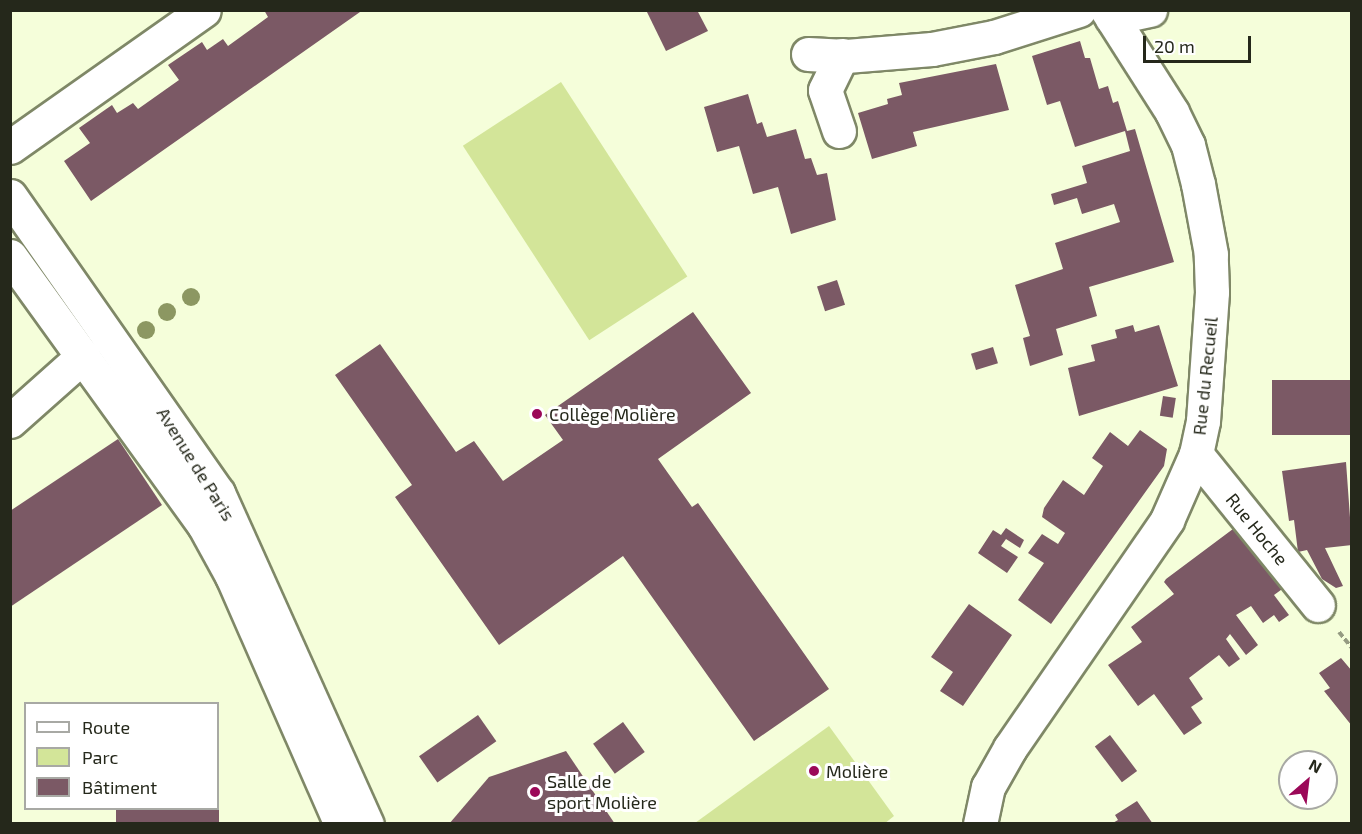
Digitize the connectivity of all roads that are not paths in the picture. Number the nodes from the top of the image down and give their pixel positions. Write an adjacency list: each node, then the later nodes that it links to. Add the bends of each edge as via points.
1 (204, 10): 8 (street)
2 (1079, 10): 6 (street, via 994,37 932,49)
3 (1150, 10): 4 (street)
4 (1110, 14): 13 (street, Rue du Recueil, via 1173,112 1188,145 1206,221 1212,282 1210,339)
5 (808, 54): 6 (street)
6 (842, 55): 7 (street, via 825,90)
7 (839, 131)
8 (10, 147)
9 (10, 196): 17 (street, Avenue de Paris, via 218,493)
10 (10, 256): 11 (street, Avenue de Paris)
11 (83, 356): 12 (street); 16 (street, Avenue de Paris, via 168,472 219,551)
12 (10, 421)
13 (1196, 454): 14 (street, Rue Hoche); 15 (street, Rue du Recueil, via 1183,490 1144,558)
14 (1318, 605)
15 (1010, 748): 18 (street, Rue du Recueil, via 971,792); 19 (street, Rue du Recueil, via 988,787)
16 (341, 824)
17 (367, 824)
18 (956, 824)
19 (980, 824)

